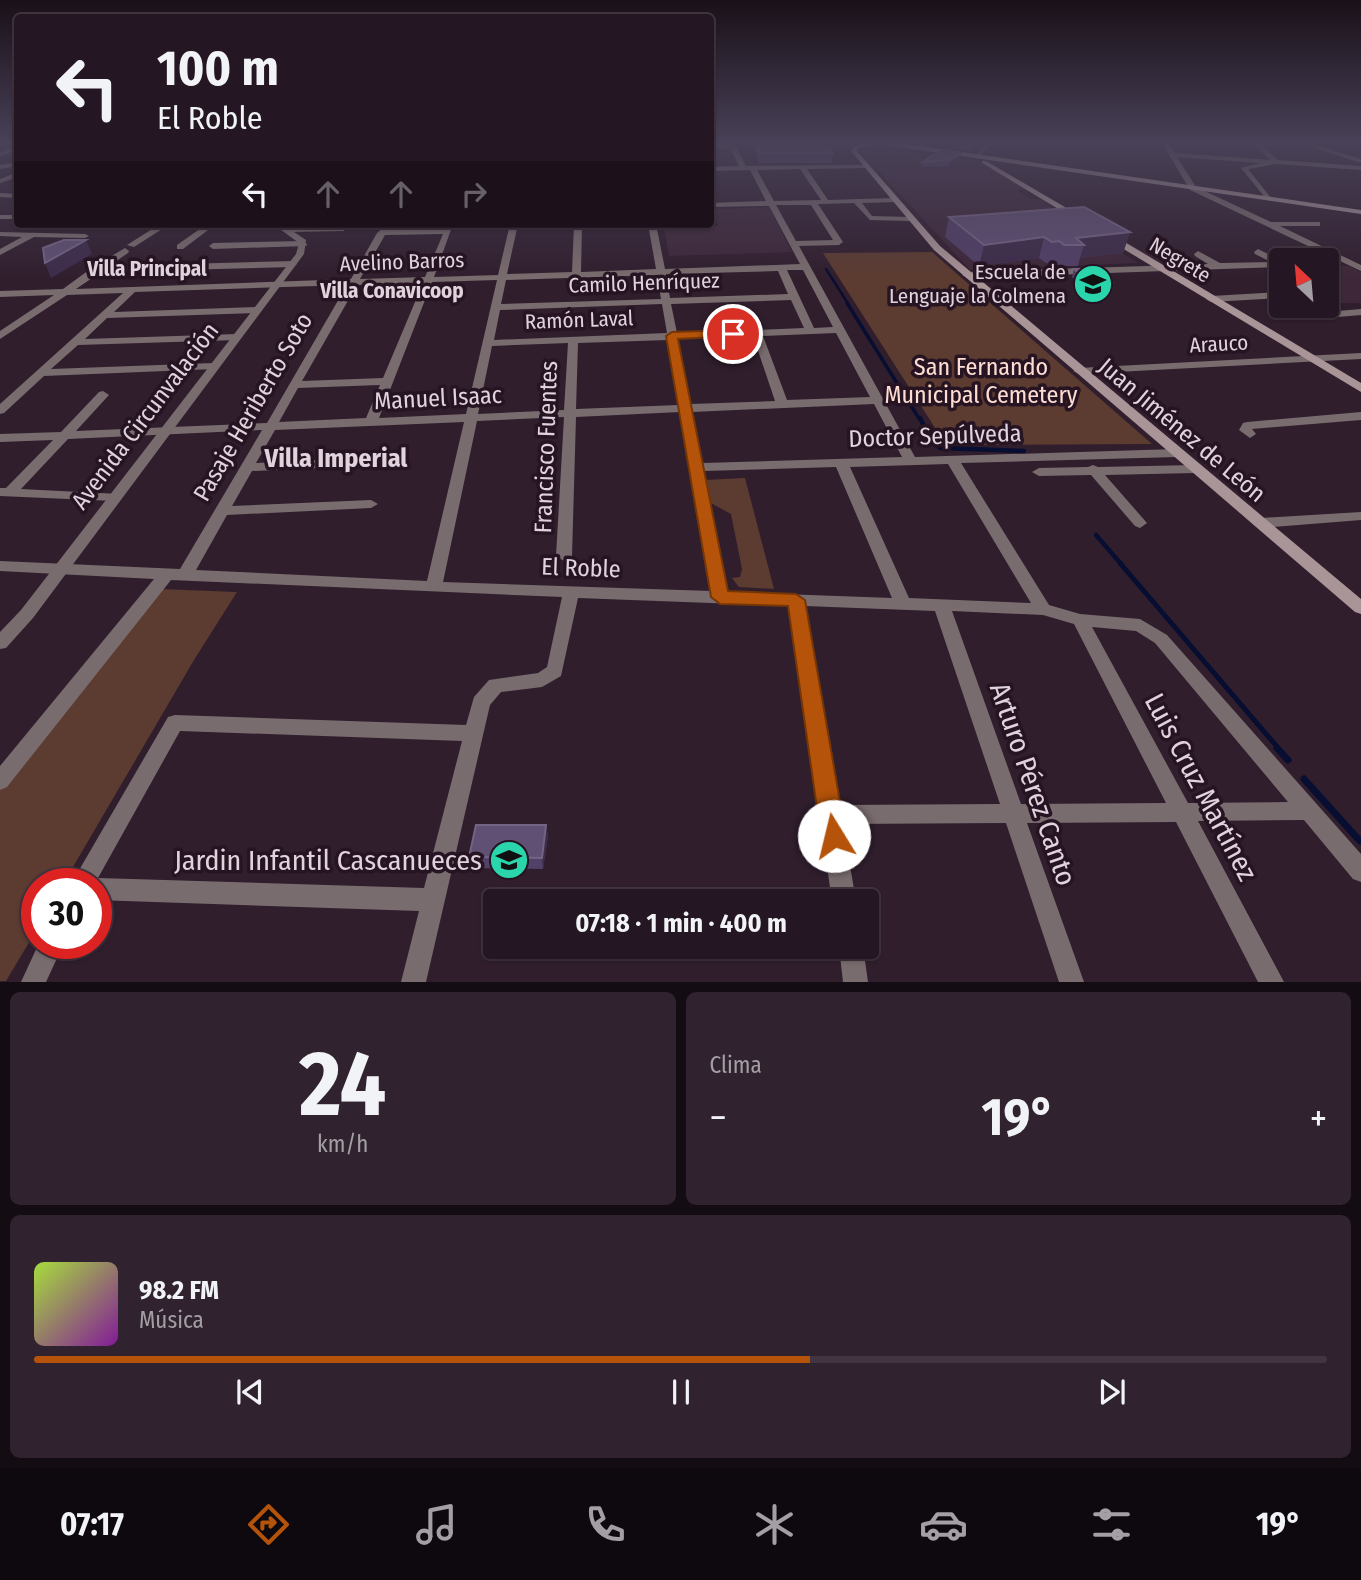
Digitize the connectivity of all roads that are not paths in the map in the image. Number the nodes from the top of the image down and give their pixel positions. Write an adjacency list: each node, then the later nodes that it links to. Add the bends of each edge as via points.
1 (760, 187): 13 (street)
2 (816, 187): 12 (street)
3 (883, 187): 8 (main road, Juan Jiménez de León)
4 (1027, 187): 18 (main road)
5 (1191, 187): 7 (main road); 16 (street)
6 (1259, 187): 7 (street)
7 (1266, 197): 14 (main road)
8 (894, 200): 9 (street); 15 (main road, Juan Jiménez de León)
9 (856, 201): 12 (street); 15 (street, via 870,218)
10 (714, 202): 13 (street)
11 (813, 202): 12 (street); 13 (street); 32 (street, via 839,242)
12 (826, 202)
13 (771, 203): 32 (street)
14 (1361, 211)
15 (910, 219): 54 (main road, Juan Jiménez de León)
16 (1268, 224): 17 (street); 42 (street)
17 (1317, 224)
18 (1090, 225)
19 (160, 228): 50 (street)
20 (206, 228): 33 (street)
21 (286, 228): 26 (street)
22 (513, 228): 55 (street)
23 (578, 228): 53 (street)
24 (653, 228): 52 (street)
25 (341, 229): 26 (street)
26 (290, 230): 31 (street)
27 (1099, 230): 51 (main road, Negrete)
28 (0, 234): 29 (street)
29 (33, 235): 30 (street); 35 (street)
30 (85, 236)
31 (303, 244): 34 (street); 43 (street, Avenida Circunvalación)
32 (793, 244): 45 (street)
33 (180, 247)
34 (213, 247)
35 (0, 252)
36 (1258, 252): 39 (street)
37 (1198, 254): 46 (street)
38 (167, 257): 47 (street)
39 (1269, 258)
40 (1361, 260): 42 (street)
41 (1339, 261): 42 (street)
42 (1346, 261): 49 (street)
43 (293, 264): 47 (street); 58 (street, Avenida Circunvalación)
44 (1269, 265): 46 (street)
45 (806, 267): 48 (street, Avelino Barros); 71 (street)
46 (1220, 267): 51 (street)
47 (155, 268): 50 (street)
48 (781, 268): 52 (street, Avelino Barros); 63 (street)
49 (1361, 268)
50 (96, 269): 60 (street)
51 (1162, 270): 54 (street); 64 (main road, Negrete)
52 (660, 272): 53 (street, Avelino Barros); 65 (street)
53 (576, 275): 55 (street, Avelino Barros)
54 (967, 275): 83 (main road, Juan Jiménez de León)
55 (502, 278): 56 (street, Avelino Barros); 66 (street)
56 (428, 281): 57 (street, Avelino Barros); 57 (street, Pasaje Heriberto Soto, via 449,229 383,230); 85 (street)
57 (353, 283): 58 (street, Avelino Barros); 86 (street, Pasaje Heriberto Soto)
58 (275, 286): 59 (street, Avelino Barros); 68 (street, Avenida Circunvalación)
59 (132, 290): 60 (street, Avelino Barros); 70 (street)
60 (62, 293): 61 (street, Avelino Barros); 74 (street)
61 (0, 294)
62 (1269, 296): 64 (street)
63 (794, 297): 65 (street, Camilo Henríquez); 72 (street)
64 (1211, 299): 81 (main road, Negrete)
65 (666, 302): 66 (street, Camilo Henríquez); 75 (street)
66 (496, 307): 79 (street)
67 (1361, 309): 69 (street)
68 (257, 310): 70 (street); 76 (street, Avenida Circunvalación)
69 (1339, 314)
70 (104, 316): 78 (street)
71 (840, 330): 72 (street, Ramón Laval); 89 (street)
72 (810, 331): 73 (street, Ramón Laval)
73 (757, 333): 75 (street, Ramón Laval); 90 (street)
74 (0, 336)
75 (672, 336): 77 (street, Ramón Laval); 91 (street)
76 (237, 337): 78 (street); 82 (street, Avenida Circunvalación)
77 (573, 340): 79 (street, Ramón Laval); 93 (street, Francisco Fuentes)
78 (75, 342): 84 (street)
79 (488, 342): 95 (street)
80 (1361, 356): 81 (street, Arauco)
81 (1310, 359): 83 (street, Arauco); 87 (main road, Negrete)
82 (214, 366): 84 (street); 98 (street, Avenida Circunvalación)
83 (1079, 372): 102 (main road, Juan Jiménez de León)
84 (41, 373): 92 (street)
85 (387, 381): 86 (street); 96 (street)
86 (294, 385): 97 (street, Pasaje Heriberto Soto)
87 (1361, 388)
88 (103, 395): 100 (street)
89 (878, 400): 90 (street, Manuel Isaac); 105 (street)
90 (782, 404): 91 (street, Manuel Isaac)
91 (684, 409): 93 (street, Manuel Isaac); 109 (street)
92 (0, 410)
93 (570, 413): 95 (street, Manuel Isaac); 120 (street, Francisco Fuentes)
94 (1361, 416): 99 (street, via 1247,426)
95 (472, 417): 96 (street, Manuel Isaac); 124 (street)
96 (371, 422): 97 (street, Manuel Isaac)
97 (270, 427): 98 (street, Manuel Isaac); 108 (street, Pasaje Heriberto Soto)
98 (165, 431): 100 (street, Manuel Isaac); 114 (street, Avenida Circunvalación)
99 (1250, 434)
100 (64, 435): 101 (street, Manuel Isaac); 113 (street)
101 (0, 438)
102 (1176, 453): 103 (street, Doctor Sepúlveda); 110 (main road, Juan Jiménez de León)
103 (1072, 455): 104 (street, Doctor Sepúlveda); 111 (street)
104 (950, 458): 105 (street, Doctor Sepúlveda); 131 (street)
105 (910, 459): 107 (street, Doctor Sepúlveda)
106 (385, 461): 108 (street)
107 (841, 462): 109 (street, Doctor Sepúlveda); 128 (street)
108 (247, 467): 116 (street, Pasaje Heriberto Soto)
109 (695, 467): 126 (street)
110 (1195, 469): 111 (street); 119 (main road, Juan Jiménez de León)
111 (1096, 471): 112 (street); 118 (street)
112 (1039, 472)
113 (5, 492): 114 (street)
114 (114, 497): 122 (street, Avenida Circunvalación)
115 (371, 505): 116 (street)
116 (222, 511): 123 (street, Pasaje Heriberto Soto)
117 (1361, 516): 119 (street)
118 (1140, 523)
119 (1261, 523): 130 (main road, Juan Jiménez de León)
120 (564, 556)
121 (0, 566): 122 (street, El Roble)
122 (59, 569): 123 (street, El Roble); 133 (street, Avenida Circunvalación)
123 (176, 575): 124 (street, El Roble); 135 (street, Pasaje Heriberto Soto)
124 (435, 587): 125 (street, El Roble)
125 (571, 592): 126 (street, El Roble); 134 (street, via 555,671 542,680 496,685 484,696)
126 (720, 597): 127 (street, El Roble)
127 (796, 600): 128 (street, El Roble); 139 (street)
128 (903, 604): 129 (street, El Roble)
129 (940, 605): 131 (street, El Roble); 136 (street, Arturo Pérez Canto)
130 (1361, 608)
131 (1043, 609): 132 (street, El Roble)
132 (1080, 620): 137 (street, El Roble, via 1140,625 1155,633); 138 (street, Luis Cruz Martínez)
133 (0, 643)
134 (473, 733): 140 (street, via 176,723); 144 (street)
135 (0, 781)
136 (1013, 811): 138 (street); 139 (street); 150 (street, Arturo Pérez Canto)
137 (1307, 811): 138 (street); 141 (street)
138 (1184, 812): 151 (street, Luis Cruz Martínez)
139 (830, 815): 142 (street)
140 (91, 868)
141 (1361, 871)
142 (842, 889)
143 (112, 890): 144 (street)
144 (432, 900): 148 (street)
145 (44, 959): 147 (street)
146 (853, 959): 149 (street)
147 (33, 982)
148 (413, 982)
149 (856, 982)
150 (1072, 982)
151 (1272, 982)

